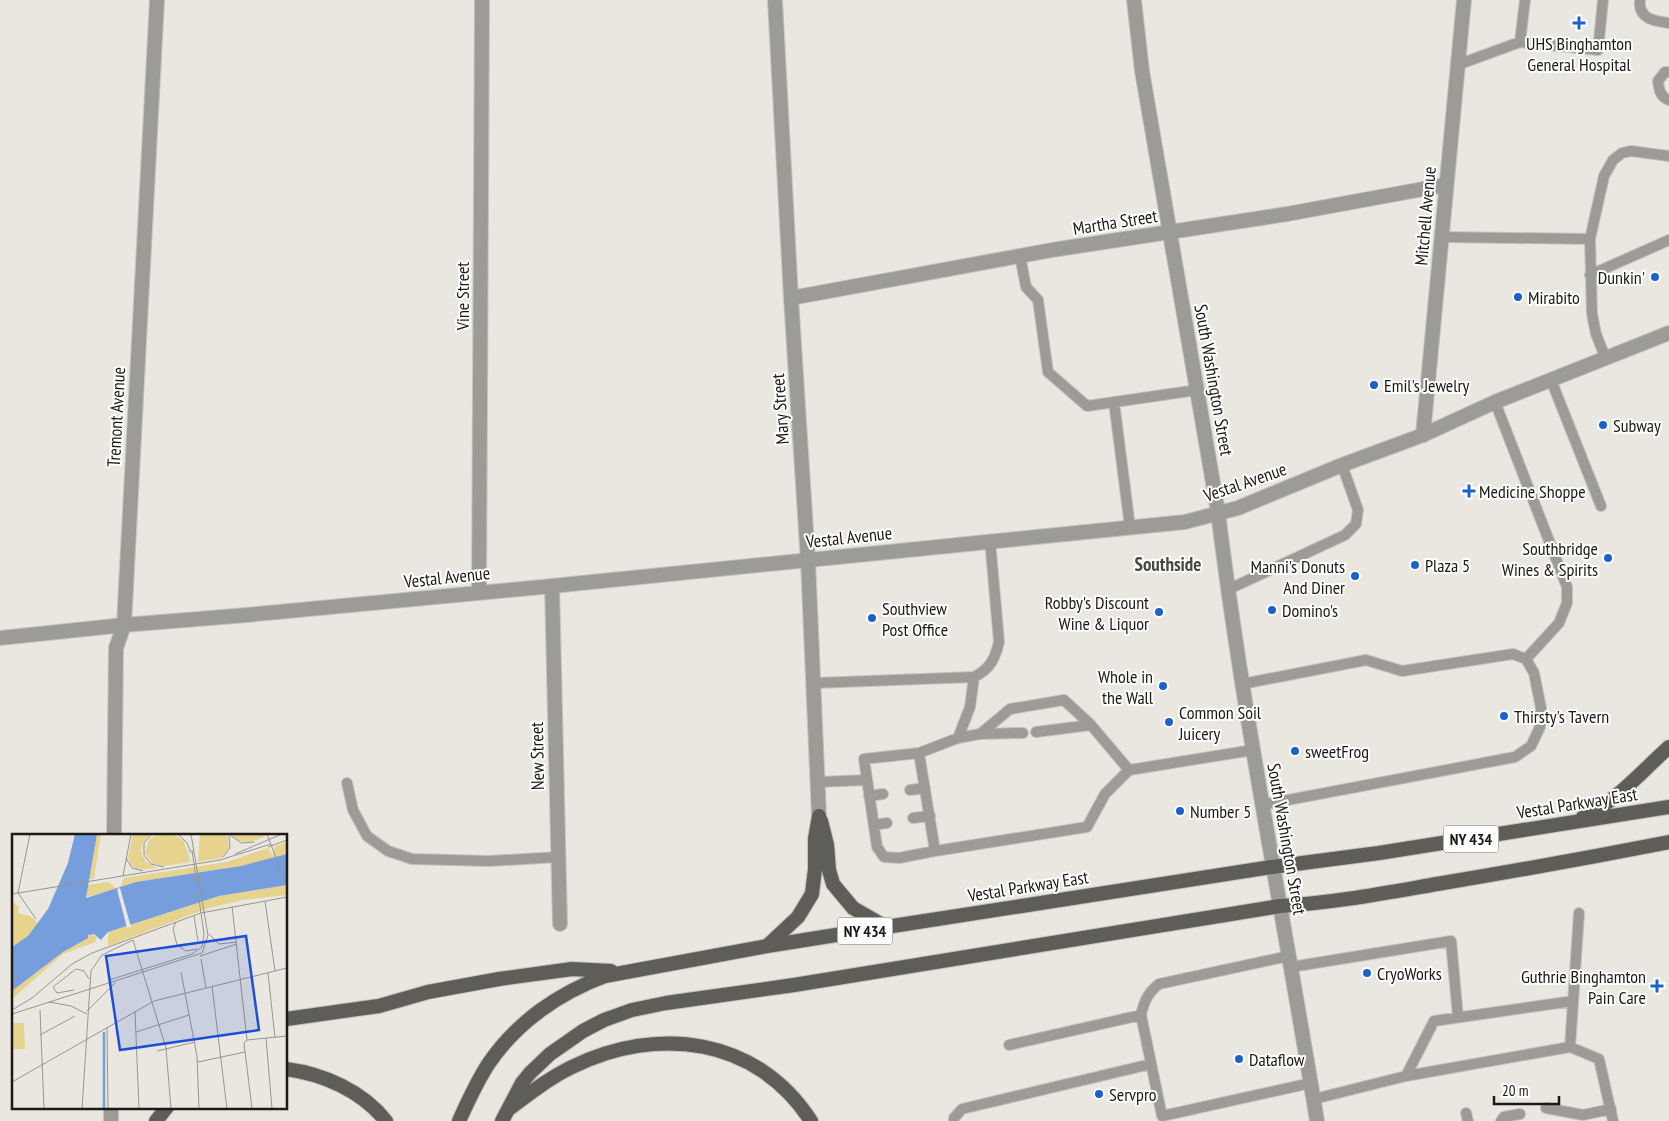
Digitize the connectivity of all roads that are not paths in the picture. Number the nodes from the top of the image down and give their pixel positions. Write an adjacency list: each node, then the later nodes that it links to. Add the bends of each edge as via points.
1 (157, 0): 39 (street, Tremont Avenue)
2 (482, 0): 38 (street, Vine Street)
3 (776, 0): 22 (street, Mary Street)
4 (1134, 0): 16 (street, South Washington Street, via 1142,70)
5 (1464, 0): 11 (street, Mitchell Avenue)
6 (1525, 0): 10 (lane)
7 (1603, 0): 10 (lane, via 1598,50)
8 (1640, 0): 9 (lane, via 1644,15 1653,21)
9 (1669, 23)
10 (1520, 42): 11 (lane)
11 (1457, 65): 15 (street, Mitchell Avenue)
12 (1669, 72): 13 (lane, via 1664,72 1658,80 1659,91)
13 (1669, 100)
14 (1669, 156): 18 (lane, via 1630,151 1613,160 1604,176)
15 (1445, 185): 16 (street, Martha Street); 17 (street, Mitchell Avenue)
16 (1170, 232): 20 (street, Martha Street); 26 (street, South Washington Street)
17 (1443, 237): 18 (lane); 29 (street, Mitchell Avenue)
18 (1590, 239): 21 (lane)
19 (1669, 240): 21 (lane)
20 (1020, 256): 22 (street, Martha Street); 27 (lane, via 1026,287 1038,300 1048,372 1087,406)
21 (1590, 275): 24 (lane, via 1592,314)
22 (791, 298): 35 (street, Mary Street)
23 (1669, 333): 24 (street, Vestal Avenue)
24 (1605, 357): 25 (street, Vestal Avenue)
25 (1551, 380): 28 (street, Vestal Avenue); 31 (lane)
26 (1197, 390): 27 (lane); 32 (street, South Washington Street)
27 (1114, 402): 33 (lane)
28 (1495, 402): 29 (street, Vestal Avenue); 41 (lane, via 1566,587 1567,604 1558,623)
29 (1423, 435): 30 (street, Vestal Avenue)
30 (1342, 465): 32 (street, Vestal Avenue, via 1238,508); 37 (lane, via 1358,510 1356,524 1345,535)
31 (1601, 506)
32 (1218, 512): 33 (street, Vestal Avenue, via 1185,522); 37 (street, South Washington Street)
33 (1130, 527): 34 (street, Vestal Avenue)
34 (990, 540): 35 (street, Vestal Avenue); 42 (lane, via 1000,642 986,671)
35 (808, 561): 36 (street, Vestal Avenue); 43 (street, Mary Street)
36 (552, 586): 38 (street, Vestal Avenue); 72 (street, New Street)
37 (1227, 590): 44 (street, South Washington Street)
38 (479, 592): 39 (street, Vestal Avenue)
39 (124, 625): 40 (street, Vestal Avenue); 69 (street, Tremont Avenue, via 116,648)
40 (0, 638)
41 (1526, 659): 44 (lane, via 1513,654 1402,671 1366,660); 61 (lane, via 1534,673 1540,727 1531,746 1515,757)
42 (974, 676): 43 (lane); 49 (lane, via 970,707)
43 (814, 683): 55 (street, Mary Street)
44 (1242, 684): 51 (street, South Washington Street)
45 (1091, 725): 46 (lane); 48 (lane, via 1064,700 1010,709); 53 (lane)
46 (1036, 732)
47 (1023, 733): 48 (lane)
48 (980, 734): 49 (lane)
49 (958, 738): 52 (lane)
50 (1669, 747): 67 (main road, via 1602,806)
51 (1253, 750): 53 (lane); 61 (street, South Washington Street)
52 (919, 753): 54 (lane, via 864,759); 57 (lane)
53 (1129, 770): 71 (lane, via 1105,794 1087,827)
54 (867, 780): 55 (lane); 60 (lane)
55 (818, 782): 63 (street, Mary Street)
56 (347, 783): 72 (lane, via 353,810 367,836 388,851 412,859 489,861)
57 (925, 788): 58 (lane); 64 (lane)
58 (910, 790)
59 (883, 794): 60 (lane)
60 (869, 796): 68 (lane)
61 (1262, 805): 73 (street, South Washington Street)
62 (1669, 807): 67 (main road, Vestal Parkway East / NY 434)
63 (819, 816): 77 (main road, via 833,884 853,908); 78 (main road, via 812,894 798,917)
64 (930, 816): 65 (lane); 71 (lane)
65 (913, 818)
66 (887, 823): 68 (lane)
67 (1565, 824): 73 (main road, Vestal Parkway East / NY 434, via 1379,854)
68 (874, 825): 71 (lane, via 878,847 884,857 899,858)
69 (114, 834)
70 (1669, 842): 74 (main road, NY 434, via 1319,904)
71 (935, 851)
72 (558, 857): 76 (street, New Street)
73 (1272, 867): 74 (street, South Washington Street); 77 (main road, Vestal Parkway East / NY 434)
74 (1280, 906): 79 (street, South Washington Street); 97 (main road, NY 434, via 632,1010 583,1030 560,1046 530,1073)
75 (1579, 913): 81 (lane)
76 (560, 924)
77 (886, 927): 78 (main road, Vestal Parkway East / NY 434)
78 (767, 946): 80 (main road, Vestal Parkway East / NY 434)
79 (1290, 961): 82 (lane, via 1159,984 1144,1001); 83 (lane, via 1451,941); 90 (street, South Washington Street)
80 (622, 972): 84 (main road, via 572,969 499,979 428,992 378,1006); 103 (main road, Vestal Parkway East / NY 434, via 605,976 558,998 524,1023 489,1063)
81 (1573, 1001): 83 (lane); 86 (lane)
82 (1141, 1015): 85 (lane); 87 (lane)
83 (1458, 1017): 89 (lane, via 1434,1021)
84 (288, 1020)
85 (1008, 1045)
86 (1570, 1047): 89 (lane); 95 (lane, via 1599,1059)
87 (1151, 1064): 98 (lane); 105 (lane, via 962,1109)
88 (288, 1068): 102 (main road, via 326,1078 341,1086 370,1104)
89 (1406, 1076): 91 (lane)
90 (1311, 1083): 91 (street, South Washington Street); 98 (lane)
91 (1314, 1098): 106 (street, South Washington Street)
92 (111, 1108): 100 (street)
93 (166, 1108): 101 (main road)
94 (1546, 1108): 99 (lane)
95 (1611, 1109): 99 (lane); 108 (lane)
96 (1520, 1114): 107 (lane, via 1504,1117)
97 (504, 1116): 104 (main road, via 545,1082 590,1059 632,1046 675,1043 716,1050 750,1063 789,1092)
98 (1160, 1118)
99 (1580, 1118)
100 (111, 1121)
101 (156, 1121)
102 (386, 1121)
103 (460, 1121)
104 (811, 1121)
105 (954, 1121)
106 (1318, 1121)
107 (1501, 1121)
108 (1613, 1121)

